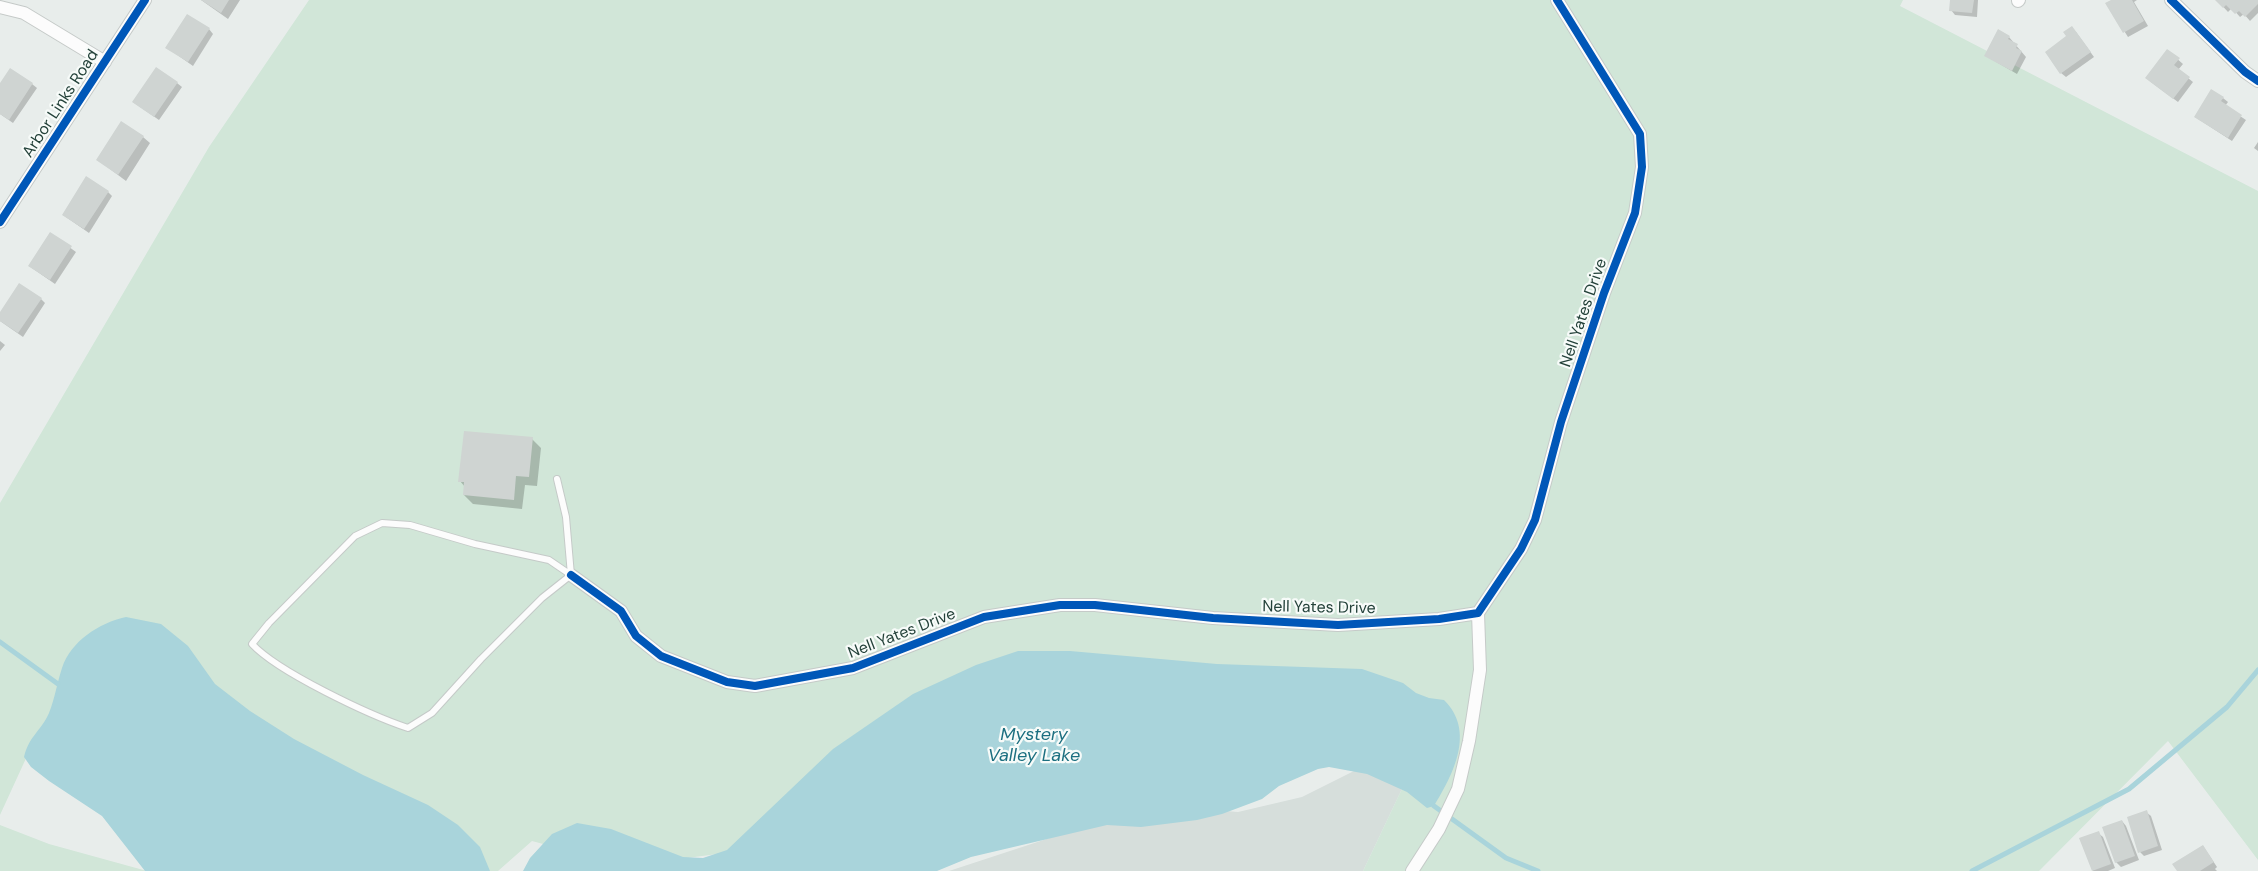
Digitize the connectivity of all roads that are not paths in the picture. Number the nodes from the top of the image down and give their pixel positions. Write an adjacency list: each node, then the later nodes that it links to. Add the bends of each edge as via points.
1 (145, 0): 5 (street, Arbor Links Road)
2 (1557, 0): 10 (street, Nell Yates Drive, via 1640,134 1642,168 1635,213 1604,293 1561,422 1535,520)
3 (2171, 0): 6 (street)
4 (0, 7): 5 (street, Arbor Links Road, via 24,13)
5 (105, 62): 7 (street, Arbor Links Road)
6 (2258, 82)
7 (0, 222)
8 (557, 479): 9 (lane, via 566,518)
9 (571, 575): 9 (lane, via 549,560 475,544 410,525 382,523 355,536 252,644 261,654 312,683 385,720 408,728 432,713 542,598); 10 (street, Nell Yates Drive, via 621,611 636,636 662,656 727,682 755,686 853,668 984,617 1060,605 1095,605 1213,618 1338,625 1439,619)
10 (1478, 613): 11 (street, via 1480,670 1458,789 1439,828)
11 (1412, 871)

